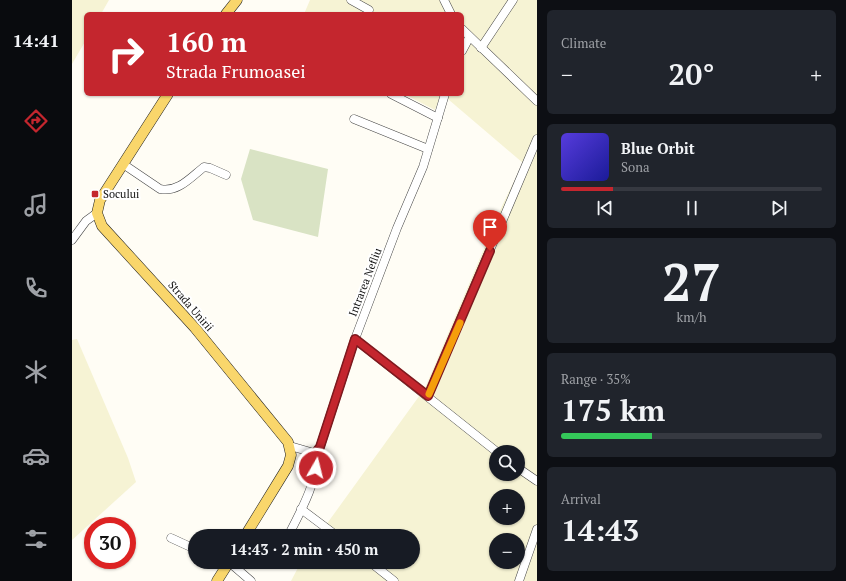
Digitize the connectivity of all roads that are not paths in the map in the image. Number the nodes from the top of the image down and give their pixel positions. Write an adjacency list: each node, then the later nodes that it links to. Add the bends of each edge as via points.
1 (237, 0): 6 (main road)
2 (351, 0): 5 (street)
3 (444, 0): 7 (street)
4 (513, 0): 11 (street)
5 (369, 10)
6 (228, 12)
7 (451, 12)
8 (464, 32): 9 (street)
9 (469, 38): 10 (street); 11 (street)
10 (464, 47)
11 (481, 48): 15 (street)
12 (167, 96): 20 (main road)
13 (395, 96): 16 (street)
14 (444, 96): 16 (street, Intrarea Nefliu)
15 (537, 101)
16 (438, 118): 19 (street, Intrarea Nefliu)
17 (354, 119): 19 (street)
18 (537, 139): 25 (street)
19 (428, 149): 24 (street, Intrarea Nefliu)
20 (123, 164): 21 (street, via 160,189 166,190 183,184 204,168); 22 (main road, via 100,200)
21 (226, 175)
22 (97, 213): 23 (street, via 86,221); 26 (main road, Strada Unirii, via 102,226 195,328 281,431)
23 (72, 240)
24 (355, 339): 25 (street); 28 (street, Intrarea Nefliu, via 320,447)
25 (428, 396): 27 (street)
26 (290, 446): 28 (street, via 311,453); 32 (main road, via 288,466)
27 (489, 446)
28 (316, 452): 31 (street, via 318,463)
29 (525, 473): 30 (street)
30 (537, 481)
31 (301, 509): 33 (street); 34 (street)
32 (249, 529)
33 (291, 529)
34 (327, 529)
35 (537, 529): 44 (street)
36 (171, 538): 37 (street)
37 (188, 546)
38 (225, 569): 41 (main road)
39 (237, 569): 42 (street)
40 (379, 569): 43 (street)
41 (217, 581)
42 (251, 581)
43 (394, 581)
44 (520, 581)

